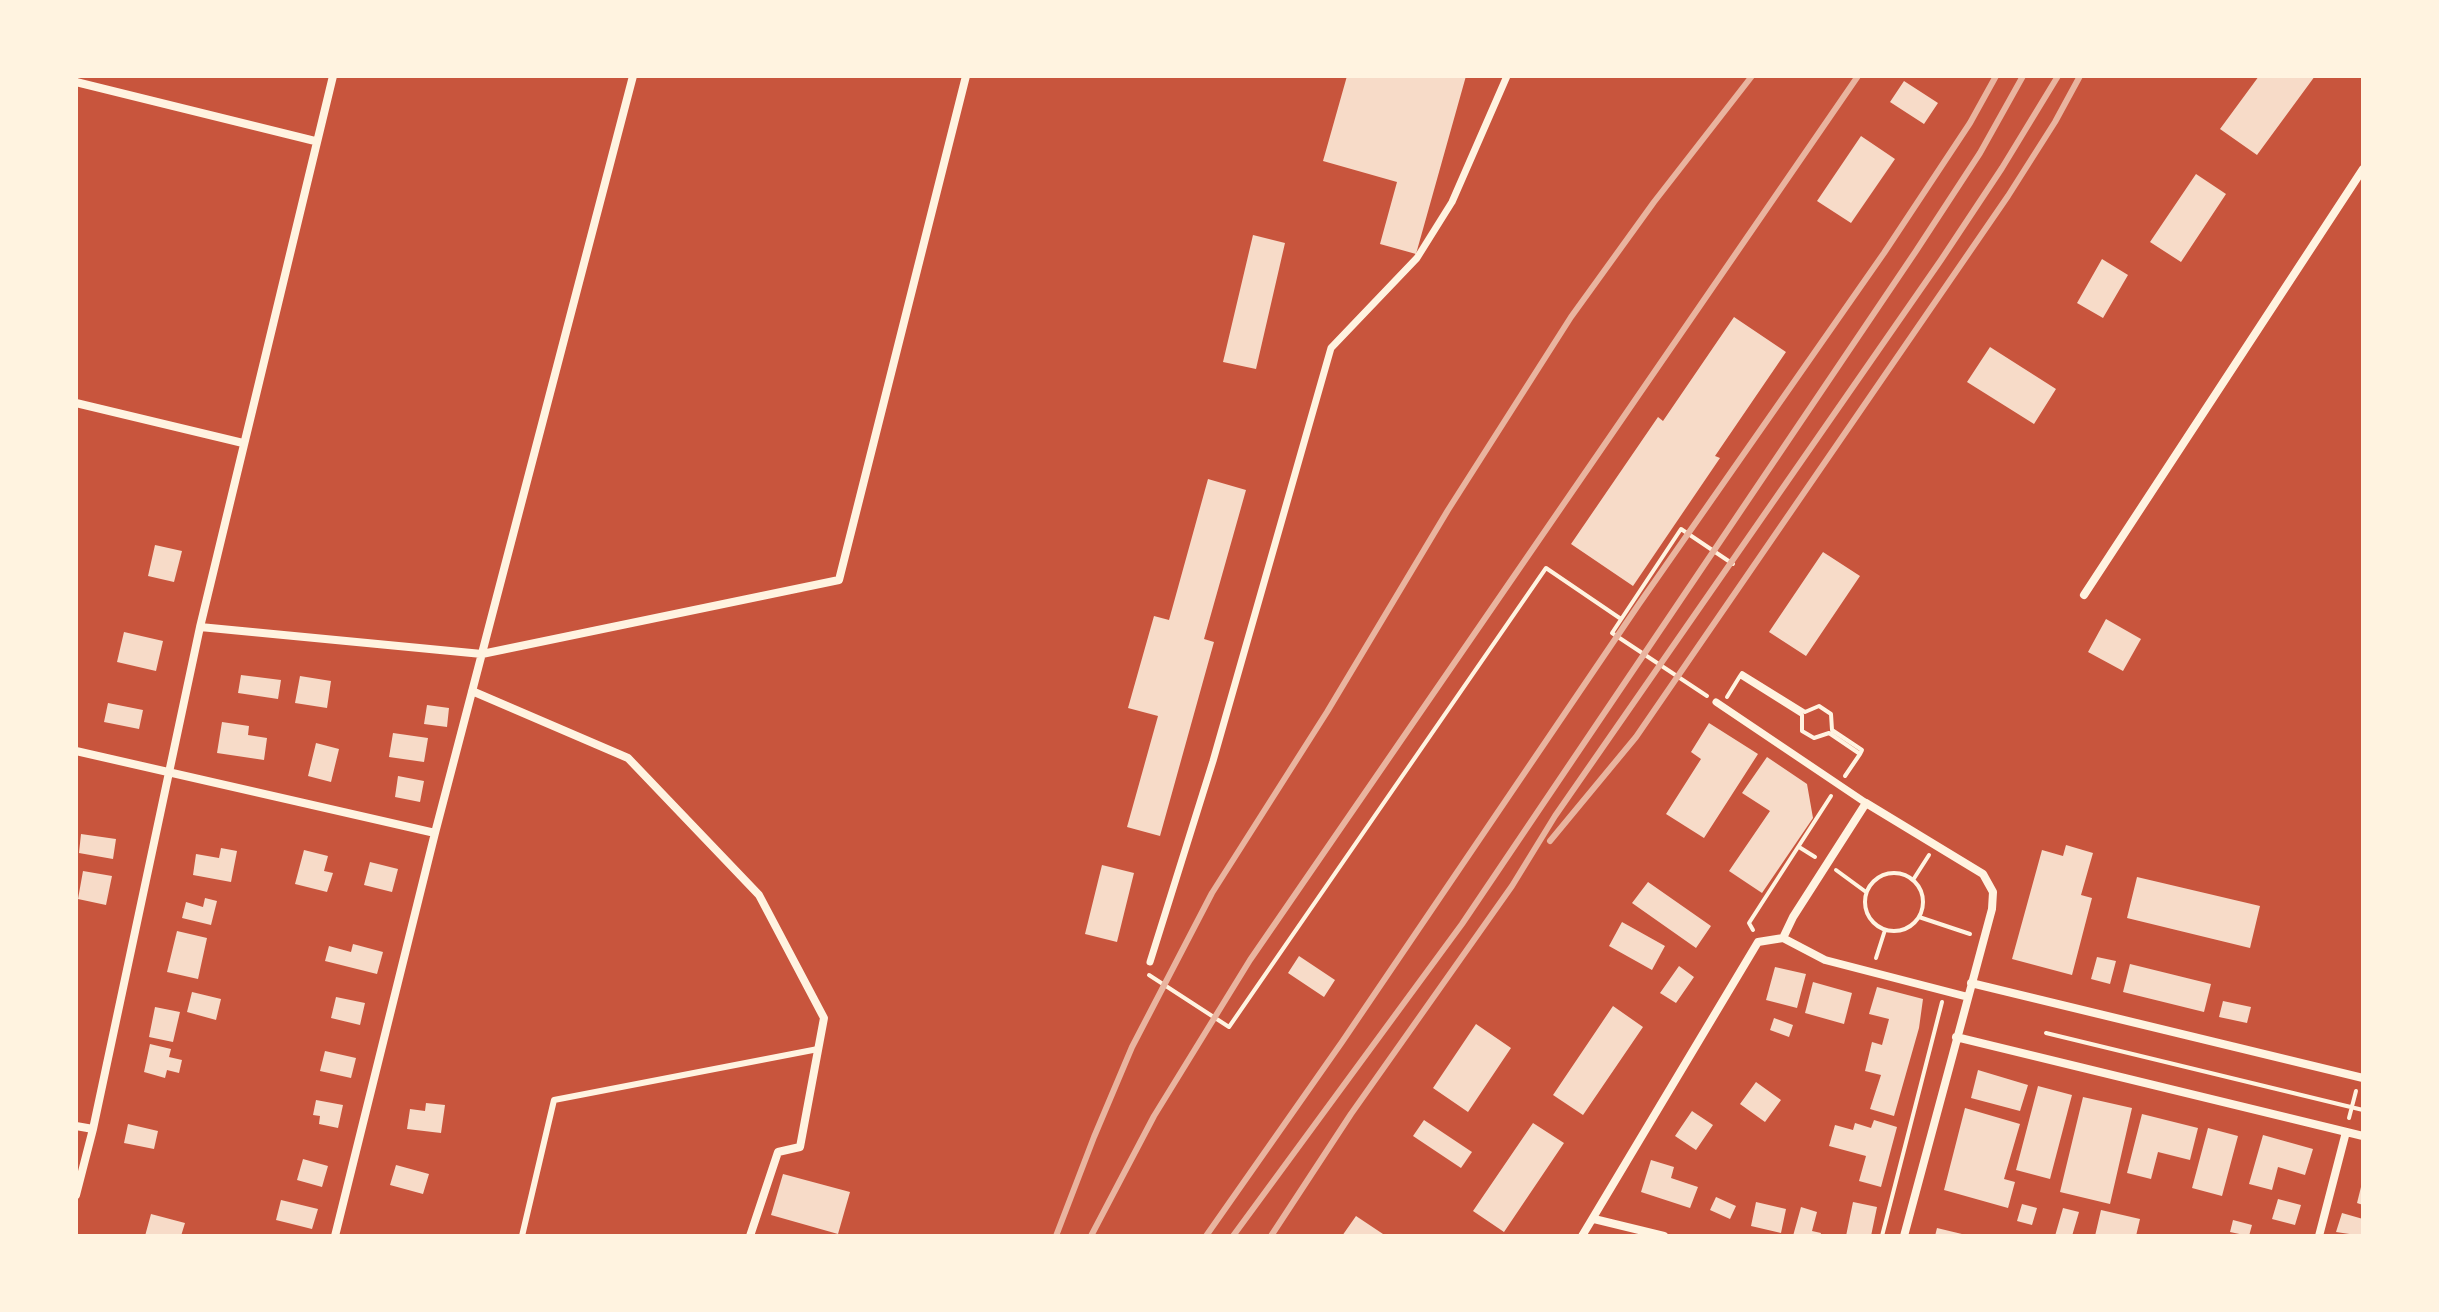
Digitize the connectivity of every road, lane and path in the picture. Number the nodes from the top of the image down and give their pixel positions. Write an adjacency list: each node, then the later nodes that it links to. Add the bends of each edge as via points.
1 (333, 76): 6 (street)
2 (633, 76): 15 (street)
3 (966, 76): 15 (street, via 839,580)
4 (1507, 76): 34 (street, via 1452,202 1417,258 1331,348)
5 (76, 82): 6 (street)
6 (315, 141): 10 (street)
7 (2363, 169): 8 (street)
8 (2358, 185): 12 (street)
9 (76, 403): 10 (street)
10 (243, 443): 14 (street)
11 (1733, 564): 13 (path, via 1681,529)
12 (2084, 595)
13 (1621, 619): 18 (path, via 1612,633); 34 (path, via 1546,568 1229,1027 1146,973)
14 (200, 627): 15 (street); 21 (street)
15 (482, 654): 17 (street)
16 (1740, 676): 18 (path); 20 (path, via 1802,715 1802,731 1814,738 1829,733); 20 (path, via 1805,712 1819,706 1831,714 1832,730 1862,750)
17 (472, 691): 24 (street); 41 (street, via 628,758 759,895 824,1018)
18 (1718, 704): 22 (street)
19 (76, 751): 21 (street)
20 (1860, 754): 22 (path)
21 (169, 772): 24 (street); 47 (street)
22 (1839, 785): 23 (street); 33 (path, via 1749,923)
23 (1866, 803): 25 (street); 26 (street)
24 (435, 833): 52 (street)
25 (1936, 844): 27 (path); 32 (street, via 1983,874 1993,892)
26 (1828, 865): 28 (path); 31 (street)
27 (1913, 880): 28 (path, via 1886,874); 29 (path, via 1923,897)
28 (1866, 892): 30 (path, via 1870,919)
29 (1919, 917): 30 (path, via 1904,929); 32 (path)
30 (1885, 930): 35 (path)
31 (1783, 938): 33 (street); 35 (street, via 1825,960)
32 (1984, 938): 36 (street)
33 (1758, 942): 51 (street)
34 (1150, 962)
35 (1872, 973): 37 (street)
36 (1971, 983): 38 (street); 43 (street)
37 (1945, 991): 38 (street); 57 (path)
38 (1968, 997): 40 (street)
39 (2046, 1033): 44 (path)
40 (1956, 1037): 48 (street); 58 (street)
41 (818, 1049): 53 (lane, via 554,1100); 54 (street, via 800,1147 778,1152)
42 (2363, 1066): 43 (street)
43 (2362, 1078): 44 (path)
44 (2352, 1107): 45 (path); 48 (path)
45 (2363, 1110)
46 (76, 1126): 47 (street)
47 (93, 1129): 50 (street)
48 (2346, 1132): 49 (street); 59 (street)
49 (2363, 1136)
50 (76, 1195)
51 (1594, 1219): 55 (street); 56 (street)
52 (335, 1236)
53 (522, 1236)
54 (750, 1236)
55 (1582, 1236)
56 (1664, 1236)
57 (1882, 1236)
58 (1904, 1236)
59 (2319, 1236)

